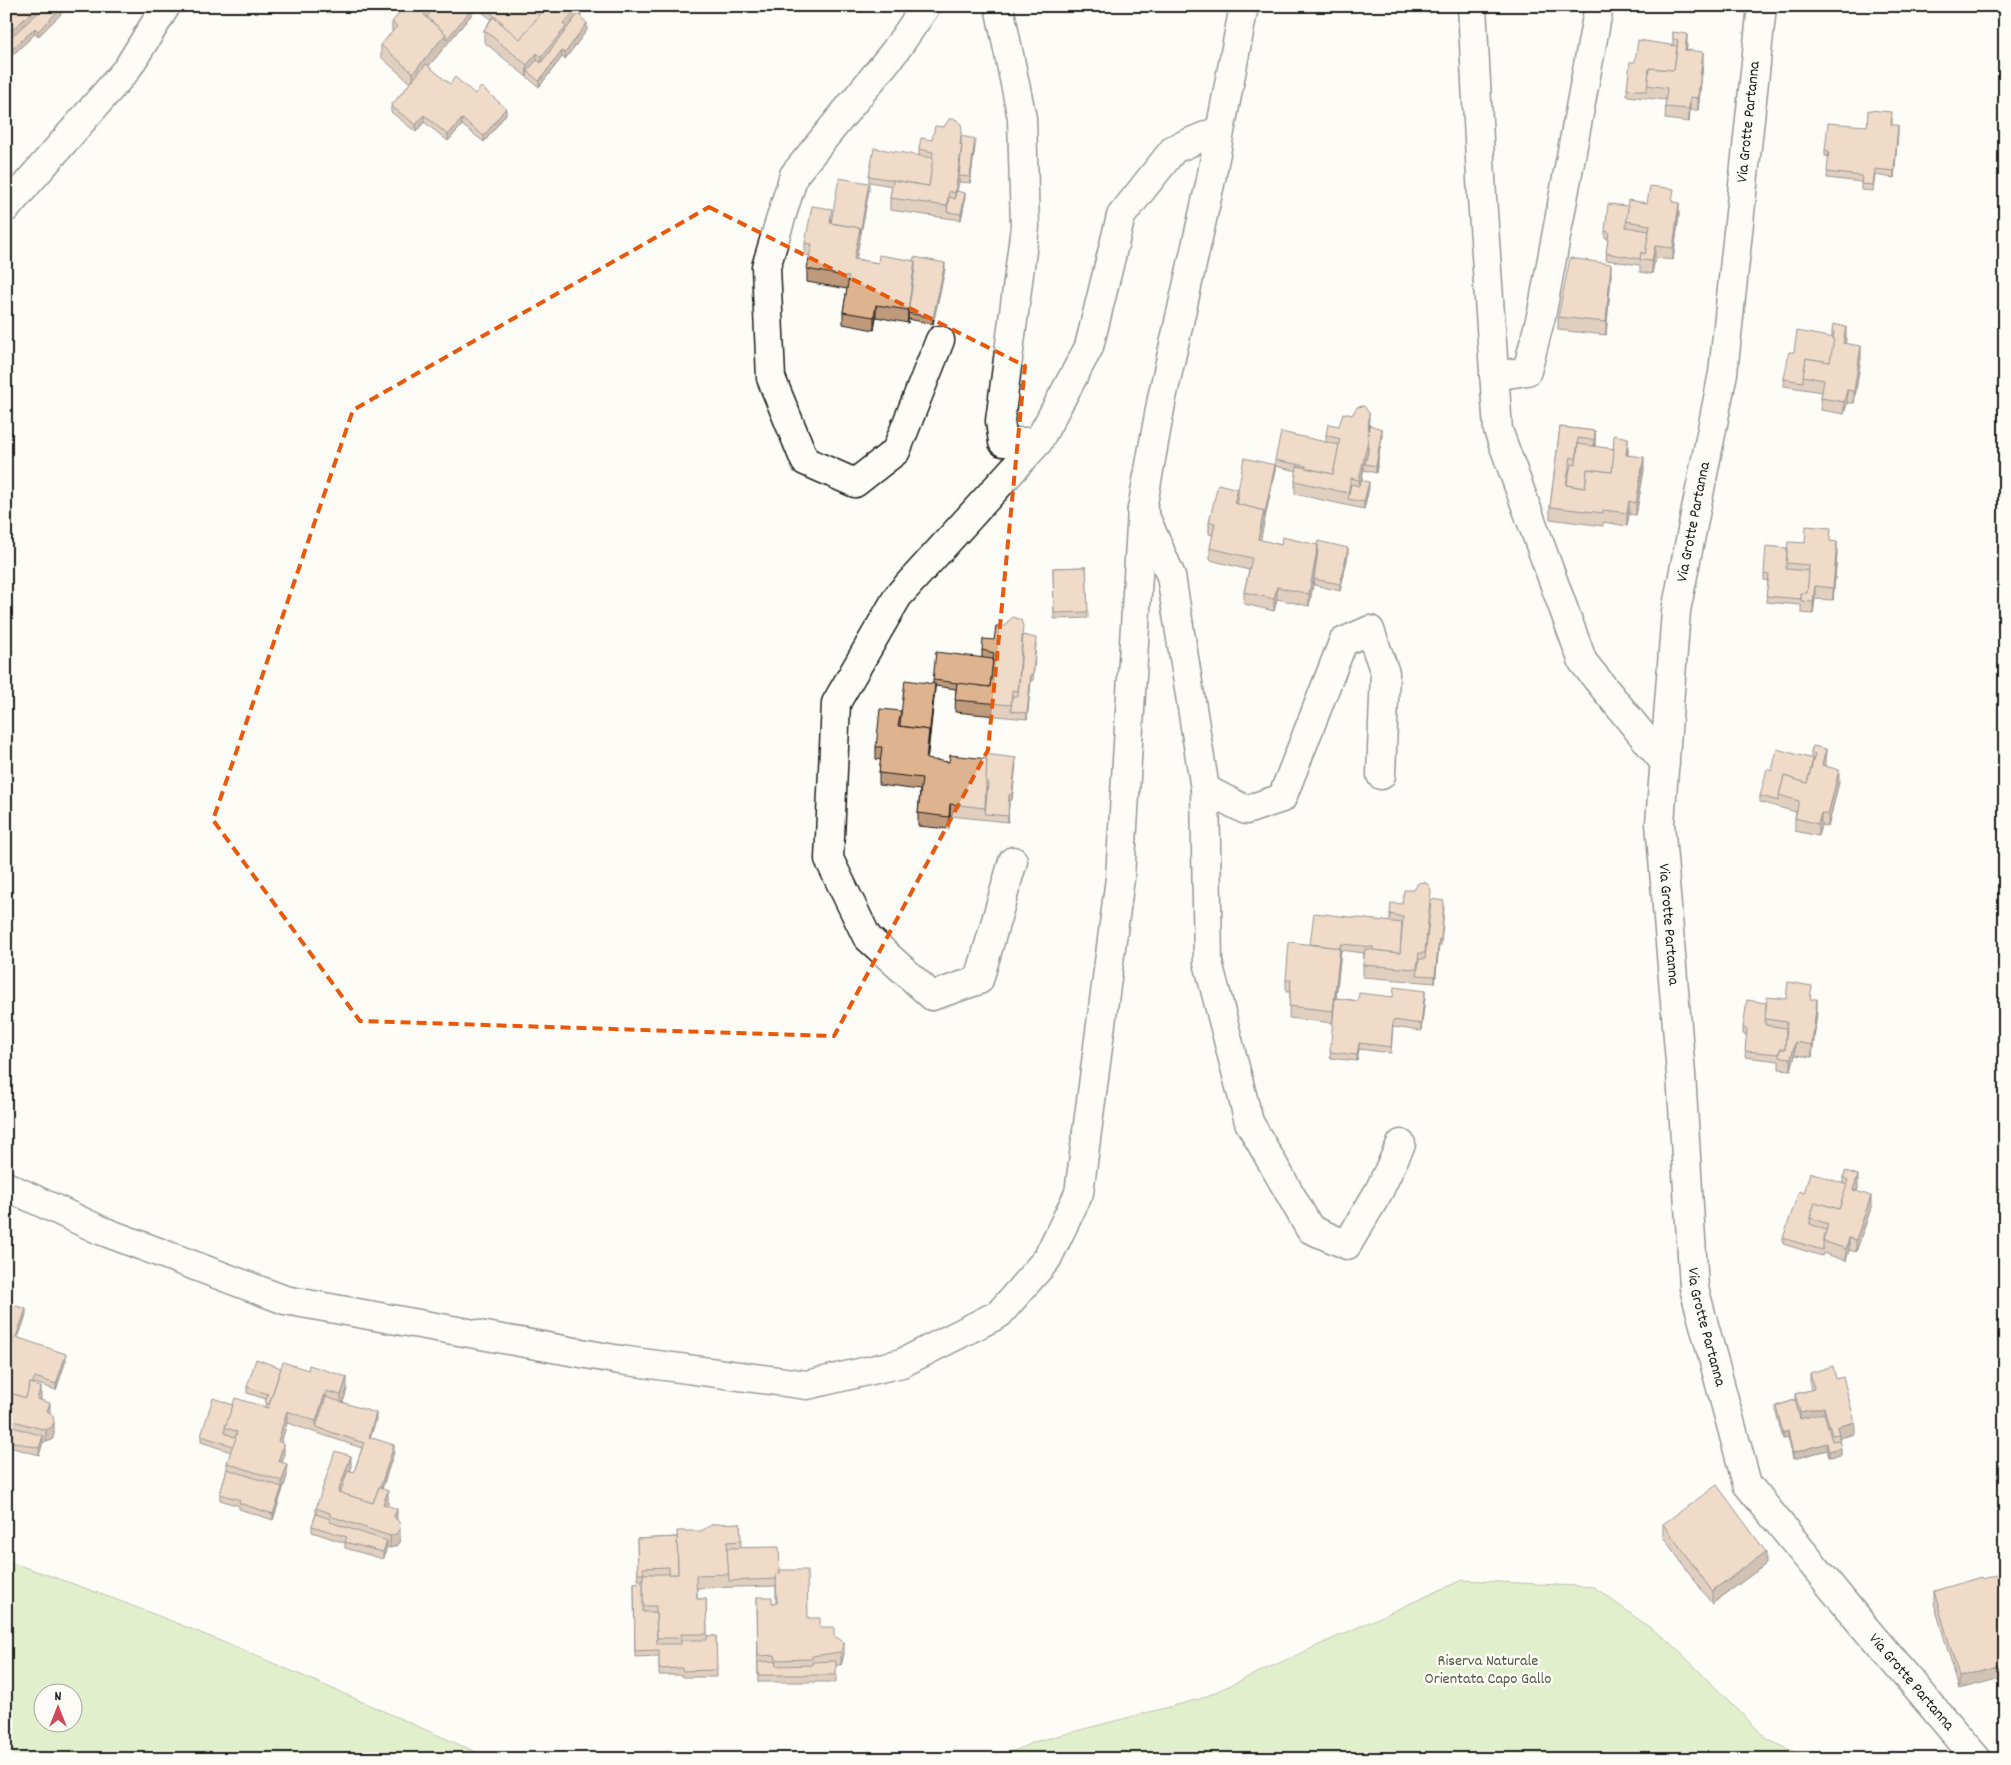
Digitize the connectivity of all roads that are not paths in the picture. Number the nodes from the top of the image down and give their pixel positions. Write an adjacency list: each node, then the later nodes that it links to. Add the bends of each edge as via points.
1 (166, 6): 9 (street, via 127,69)
2 (926, 6): 10 (street, via 895,51 794,176 766,267 770,378 805,460 855,483 896,451)
3 (999, 6): 12 (street, via 1022,118 1025,227 1000,421 1003,442)
4 (1244, 6): 8 (street)
5 (1472, 6): 11 (street)
6 (1600, 6): 11 (street, via 1542,312 1527,371)
7 (1762, 6): 14 (street, Via Grotte Partanna, via 1723,373 1676,610)
8 (1220, 130): 12 (street, via 1174,149 1121,216 1089,347); 13 (street, via 1162,398)
9 (6, 206)
10 (940, 340)
11 (1494, 376): 14 (street, via 1498,430 1583,662)
12 (1038, 442): 17 (street, via 898,596 836,703 828,859 867,937 932,996 979,980)
13 (1142, 509): 16 (street, via 1171,576); 19 (street, via 1120,878 1079,1194 1047,1259 999,1314 902,1363 807,1385 620,1360 286,1300 100,1230)
14 (1665, 763): 20 (street, Via Grotte Partanna, via 1660,824 1681,1074 1694,1288 1747,1484)
15 (1381, 775): 16 (street, via 1385,673 1370,630 1343,642 1282,798 1246,810)
16 (1205, 789): 18 (street, via 1208,962 1249,1122 1310,1229 1346,1245 1379,1191)
17 (1013, 861)
18 (1401, 1144)
19 (6, 1186)
20 (1978, 1759)

